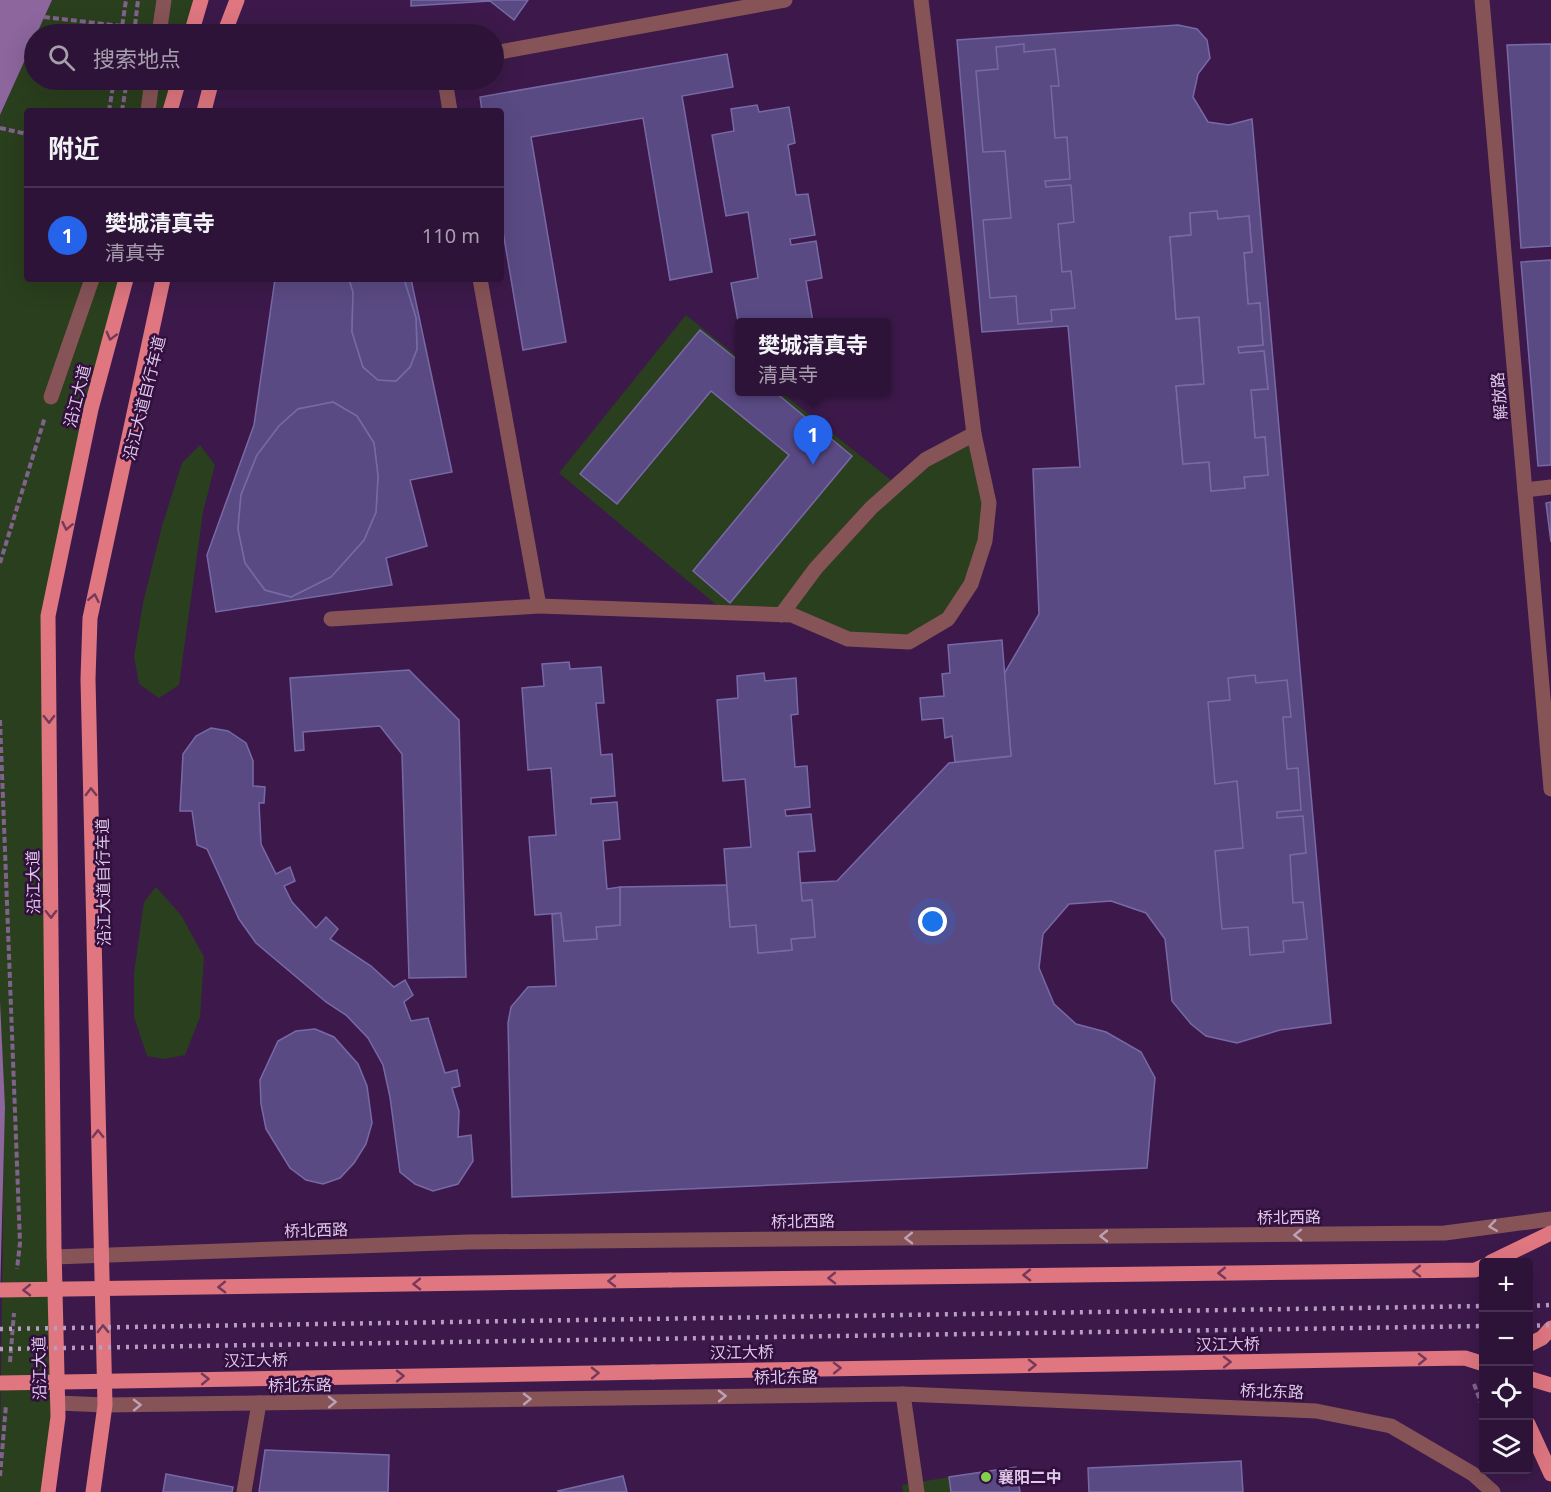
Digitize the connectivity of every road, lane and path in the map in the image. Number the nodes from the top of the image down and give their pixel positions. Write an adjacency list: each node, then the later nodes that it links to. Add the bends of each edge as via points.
1 (126, 0): 11 (path)
2 (138, 0): 12 (path)
3 (164, 0): 13 (street)
4 (201, 0): 14 (main road)
5 (237, 0): 15 (main road)
6 (785, 0): 16 (street)
7 (921, 0): 36 (street)
8 (1482, 0): 38 (street, 解放路)
9 (44, 17): 10 (path)
10 (105, 24)
11 (122, 24)
12 (135, 24)
13 (160, 24)
14 (194, 24)
15 (228, 24)
16 (504, 51)
17 (112, 90): 23 (path)
18 (125, 90): 24 (path)
19 (151, 90): 25 (street)
20 (176, 90): 26 (main road)
21 (209, 90): 27 (main road)
22 (447, 90): 28 (street)
23 (109, 108)
24 (122, 108)
25 (148, 108)
26 (171, 108)
27 (205, 108)
28 (450, 108)
29 (0, 128): 30 (path)
30 (24, 133)
31 (91, 282): 35 (street)
32 (125, 282): 48 (main road, 沿江大道, one-way to 48, via 91,409 48,616)
33 (162, 282): 47 (main road, one-way to 33, via 88,679 90,618)
34 (481, 282): 40 (street)
35 (51, 397): 39 (path)
36 (974, 434): 41 (street, via 925,460 872,507 816,567); 41 (street, via 989,503 986,541 970,584 948,619 909,642 848,639 792,615)
37 (1551, 487): 38 (street)
38 (1525, 490): 44 (street, 解放路)
39 (0, 562)
40 (539, 606): 41 (street); 42 (street)
41 (781, 615)
42 (331, 619)
43 (0, 720): 51 (path, via 20,1244)
44 (1551, 789)
45 (1551, 1219): 47 (street, 桥北西路, one-way to 47, via 1445,1233 468,1242)
46 (1551, 1233): 49 (main road)
47 (101, 1256): 48 (street, 桥北西路); 66 (main road, one-way to 47)
48 (54, 1257): 64 (main road, 沿江大道)
49 (1501, 1258)
50 (1479, 1268): 52 (main road, one-way to 52, bridge)
51 (17, 1278)
52 (0, 1290)
53 (15, 1302): 61 (path)
54 (1551, 1328): 55 (main road)
55 (1533, 1342)
56 (1479, 1356): 57 (main road)
57 (1465, 1358): 58 (main road, 汉江大桥); 59 (main road); 61 (main road, 汉江大桥, one-way to 57, bridge)
58 (1479, 1362)
59 (1479, 1369)
60 (1533, 1379): 62 (main road)
61 (5, 1383): 69 (path)
62 (1551, 1384)
63 (903, 1394): 65 (street, 桥北东路, one-way to 63); 73 (street); 74 (street, 桥北东路, via 1316,1411 1390,1426 1473,1474)
64 (58, 1403): 66 (street, 桥北东路); 70 (main road, 沿江大道)
65 (259, 1403): 66 (street, 桥北东路, one-way to 65); 72 (street)
66 (105, 1405): 71 (main road)
67 (1533, 1435): 68 (main road)
68 (1551, 1474)
69 (0, 1476)
70 (48, 1492)
71 (93, 1492)
72 (244, 1492)
73 (917, 1492)
74 (1493, 1492)

